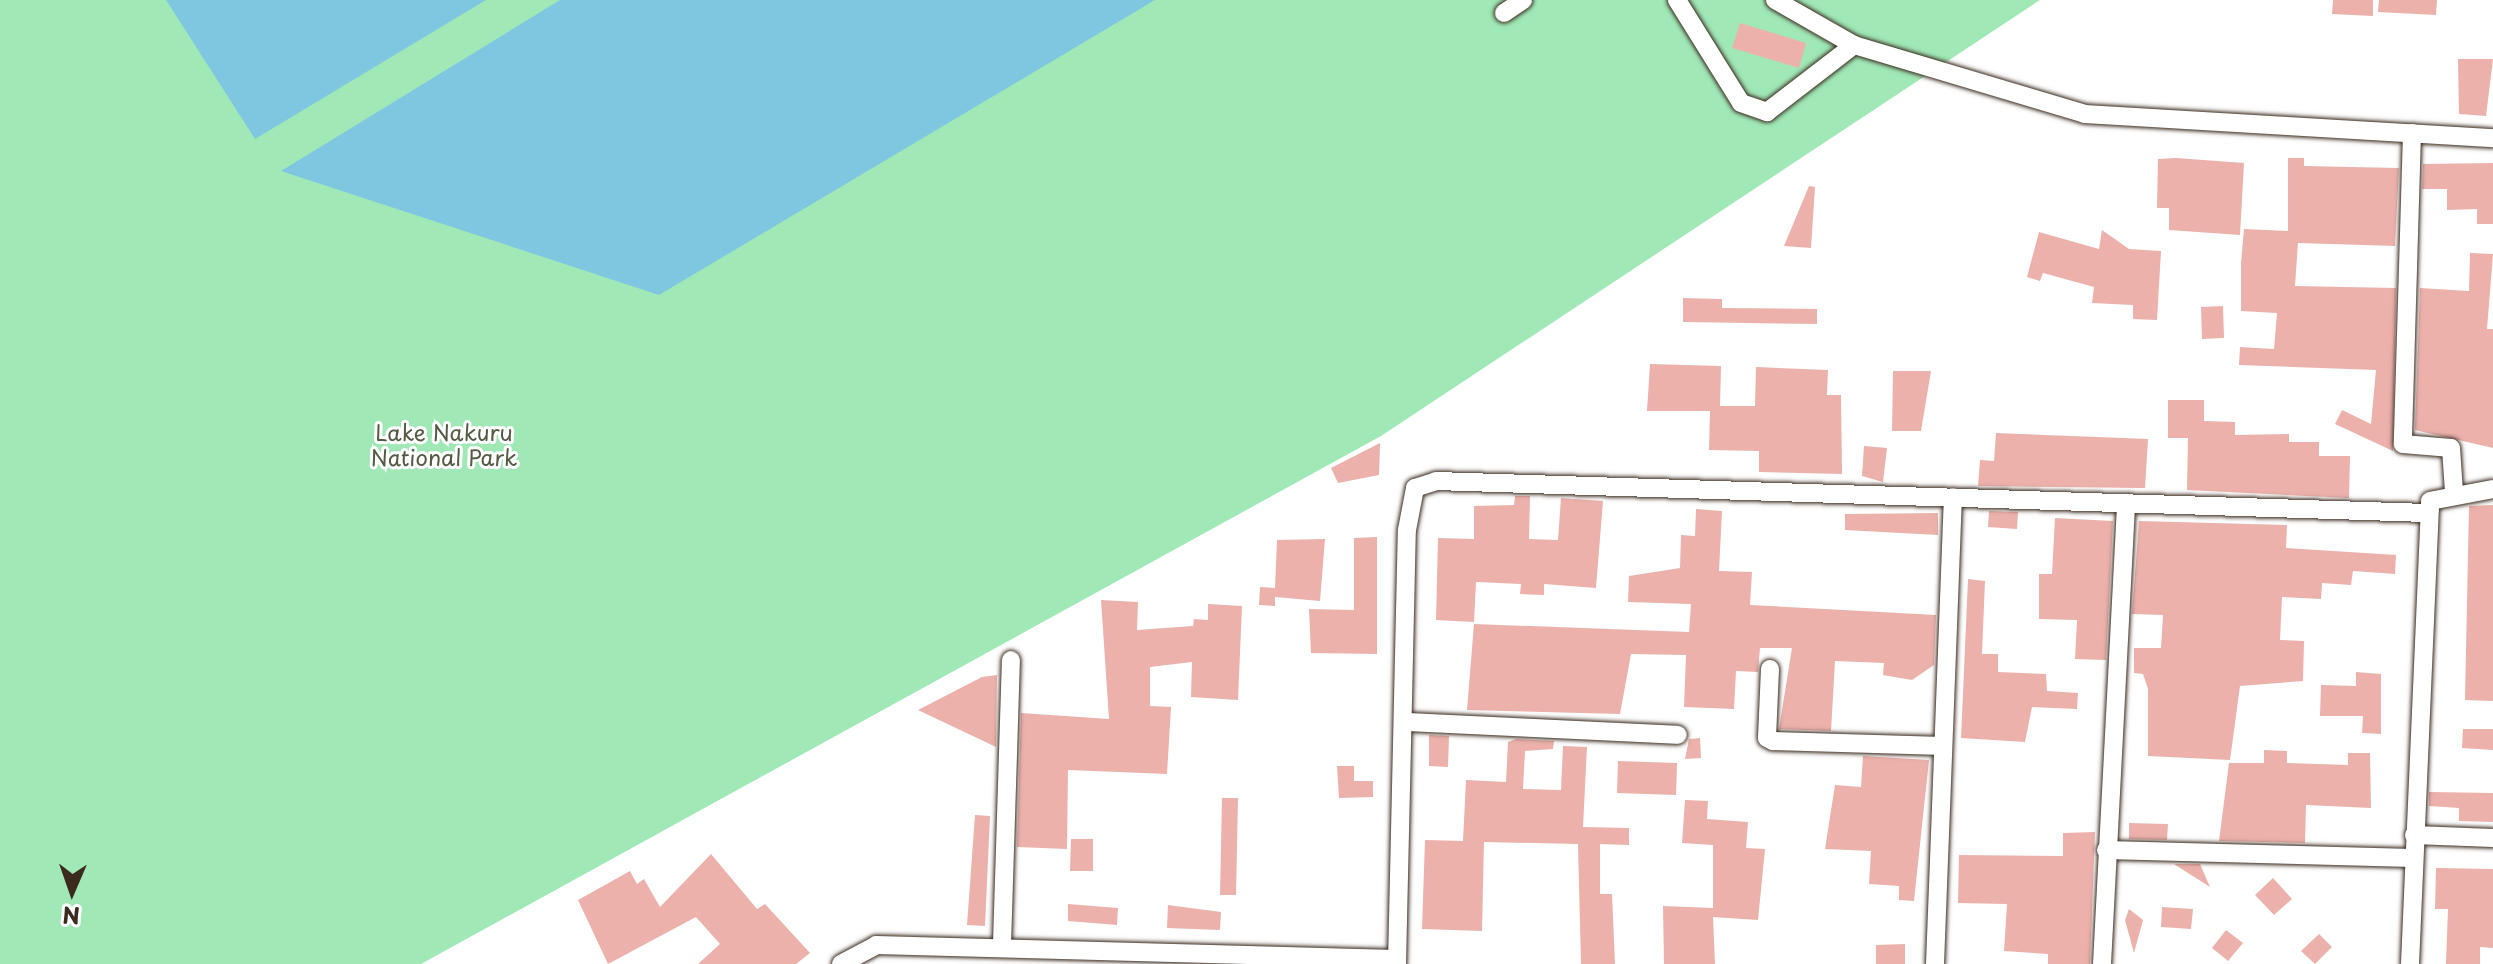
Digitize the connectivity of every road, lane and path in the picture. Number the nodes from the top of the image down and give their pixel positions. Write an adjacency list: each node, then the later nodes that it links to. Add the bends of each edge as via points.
1 (1523, 0): 4 (street)
2 (1677, 0): 5 (street, via 1741,103 1767,112)
3 (1775, 0): 5 (street)
4 (1504, 13)
5 (1854, 45): 6 (street, via 2085,114)
6 (2412, 133): 7 (street); 9 (street, via 2403,444 2451,448)
7 (2493, 138)
8 (2493, 489): 9 (street)
9 (2454, 492): 12 (street, via 2430,501)
10 (1953, 497): 11 (street); 15 (street, via 1436,481 1415,488 1407,530); 17 (street)
11 (2126, 504): 12 (street); 20 (street)
12 (2429, 513): 18 (street)
13 (1011, 660): 22 (street)
14 (1770, 669): 17 (street, via 1767,738 1773,741)
15 (1406, 722): 16 (street); 23 (street)
16 (1678, 735)
17 (1943, 746): 25 (street)
18 (2414, 835): 19 (street); 21 (street)
19 (2493, 838)
20 (2106, 850): 21 (street); 26 (street)
21 (2413, 858): 27 (street)
22 (1002, 944): 23 (street); 24 (street, via 876,945)
23 (1397, 962)
24 (841, 964)
25 (1935, 964)
26 (2102, 964)
27 (2410, 964)

